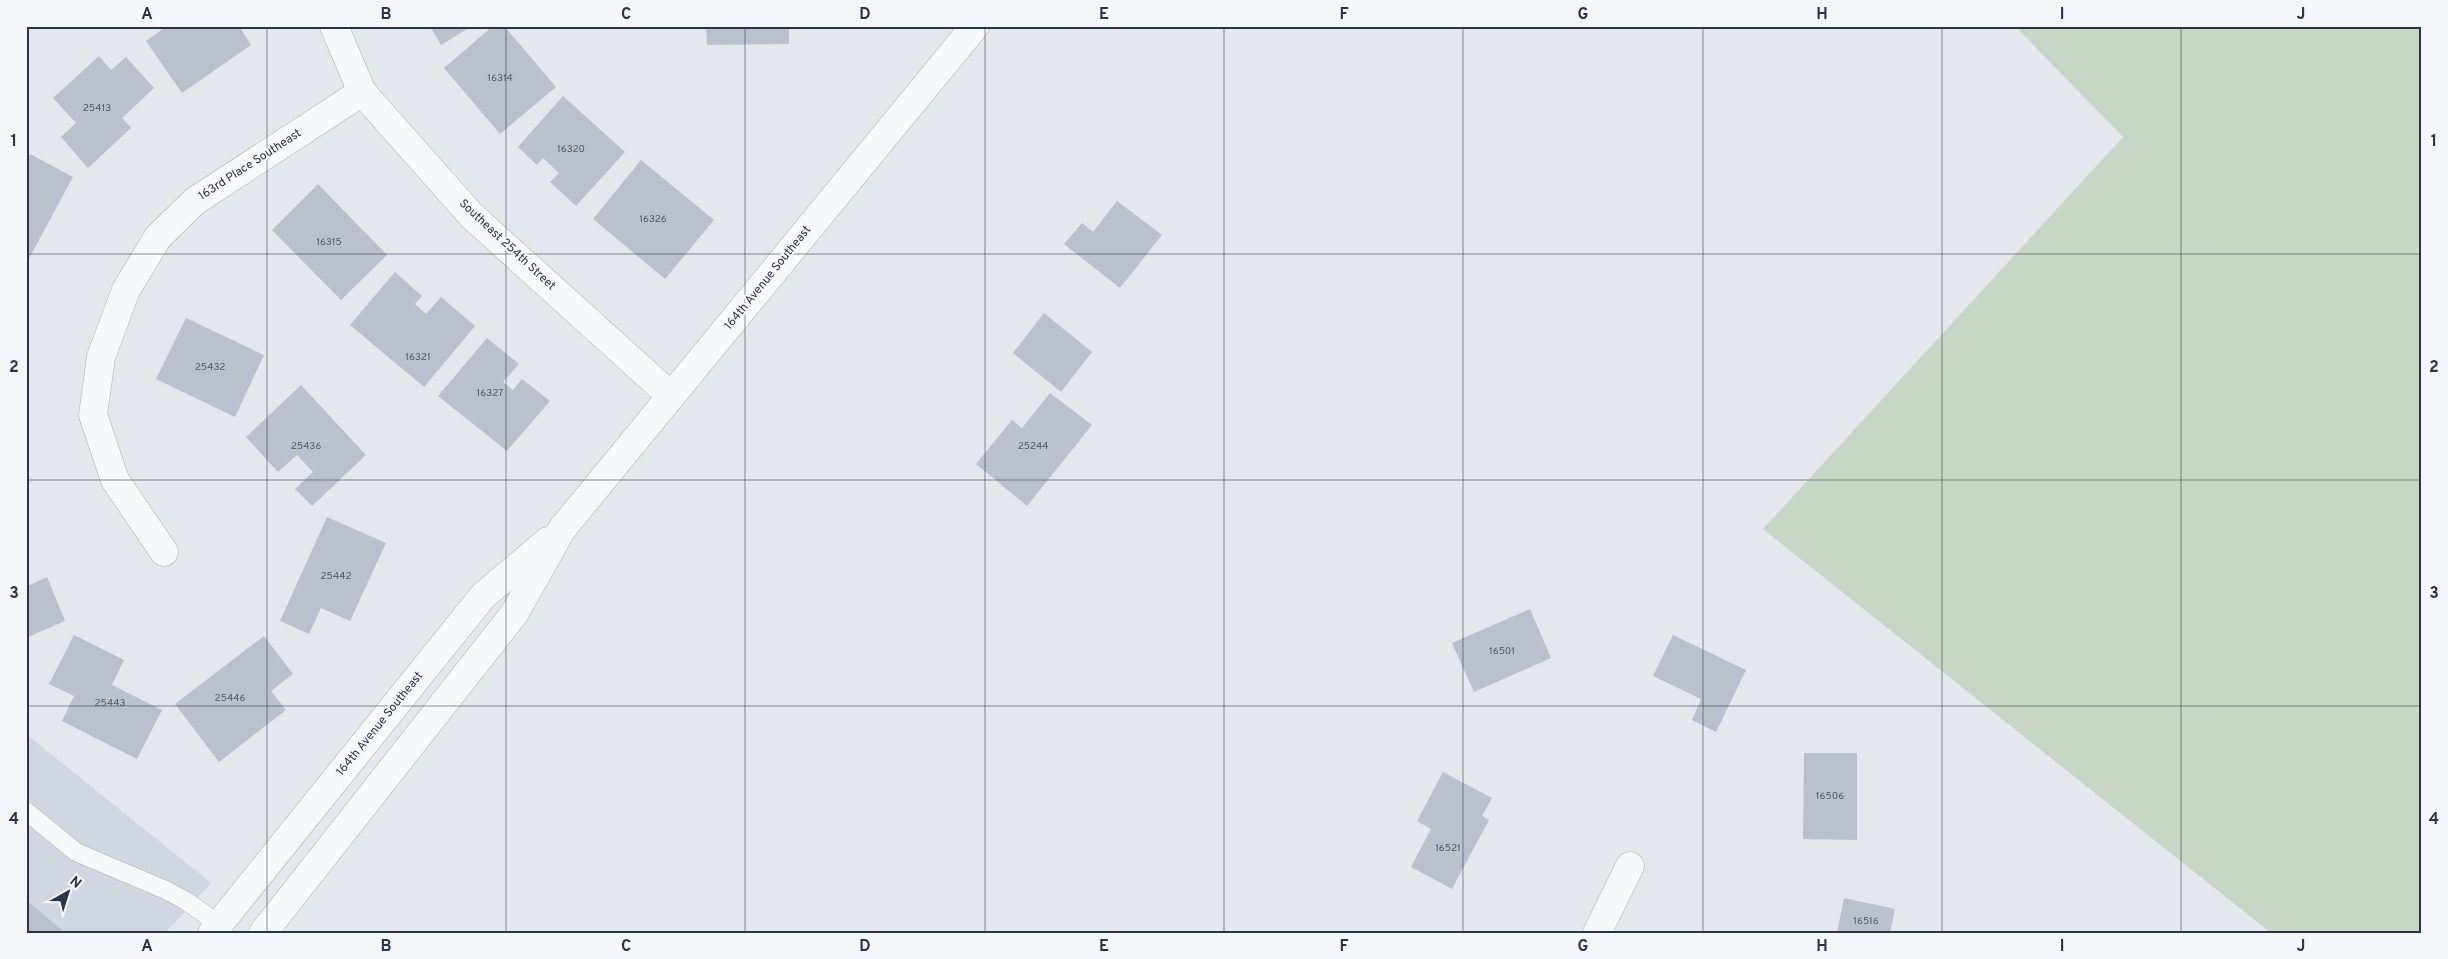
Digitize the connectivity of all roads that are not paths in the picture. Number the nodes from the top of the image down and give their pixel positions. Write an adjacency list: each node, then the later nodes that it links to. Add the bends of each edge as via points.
1 (334, 26): 3 (street, Southeast 254th Street)
2 (975, 26): 4 (street, 164th Avenue Southeast)
3 (362, 92): 4 (street, Southeast 254th Street, via 472,216); 6 (street, 163rd Place Southeast, via 195,201 158,237 126,290 101,357 93,415 115,480)
4 (671, 396): 5 (street, 164th Avenue Southeast)
5 (562, 529): 9 (street, 164th Avenue Southeast, via 483,596); 10 (street, 164th Avenue Southeast, via 514,614)
6 (164, 552)
7 (26, 811): 9 (lane, via 76,852 186,901)
8 (1630, 866): 11 (street)
9 (216, 928)
10 (263, 933)
11 (1597, 933)

